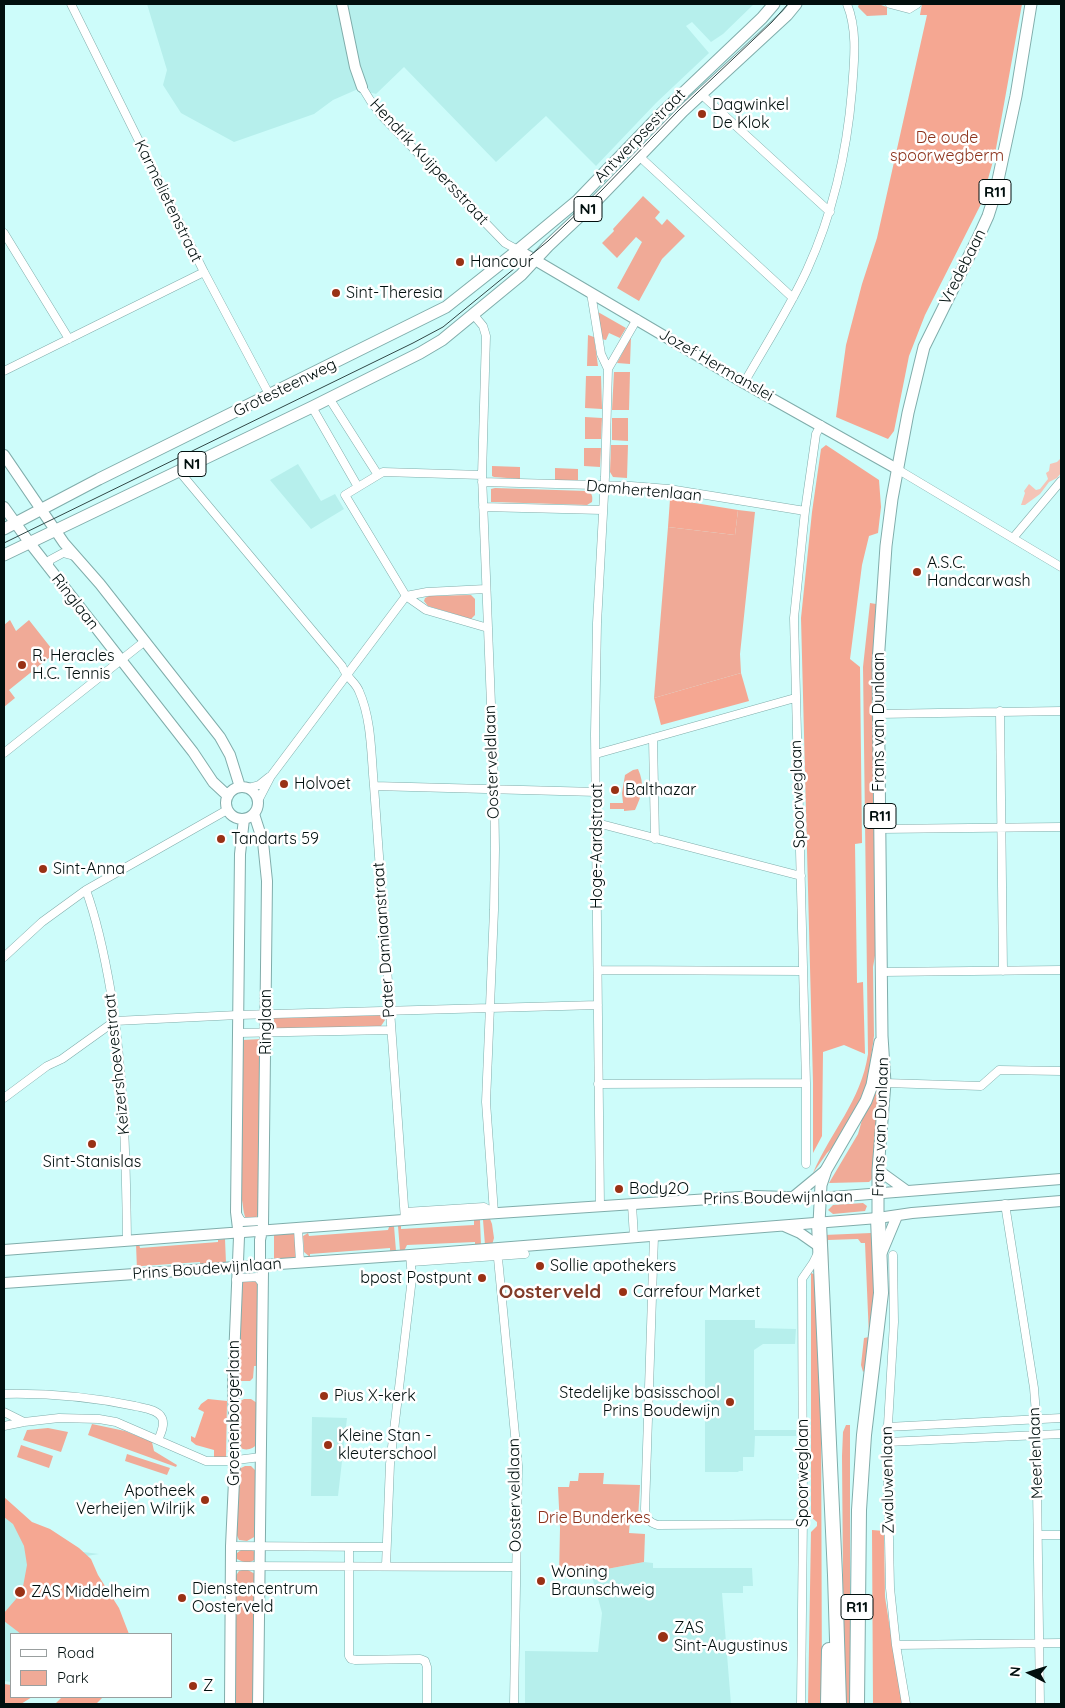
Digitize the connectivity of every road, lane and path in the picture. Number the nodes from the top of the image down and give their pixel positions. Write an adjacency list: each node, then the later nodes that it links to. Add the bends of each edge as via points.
1 (71, 4): 16 (street, Karmelietenstraat)
2 (342, 4): 9 (street, Hendrik Kuijpersstraat)
3 (774, 4): 14 (main road, Antwerpsestraat / N1, via 660,114 590,188)
4 (796, 4): 10 (main road, Antwerpsestraat / N1)
5 (847, 4): 12 (street, via 854,42 850,117)
6 (890, 4): 7 (street, via 909,9)
7 (917, 4)
8 (1031, 4): 30 (main road, Vredebaan / R11, via 1016,96 988,216 924,346)
9 (362, 87): 14 (street, Hendrik Kuijpersstraat, via 382,116 505,243)
10 (701, 94): 11 (main road, Antwerpsestraat / N1); 12 (street)
11 (640, 157): 15 (main road, Antwerpsestraat / N1); 18 (street)
12 (830, 212): 18 (street)
13 (4, 233): 21 (street)
14 (518, 250): 15 (street); 25 (main road, Grotesteenweg / N1, via 446,307)
15 (536, 260): 17 (street, Jozef Hermanslei); 19 (main road, Antwerpsestraat / N1)
16 (204, 272): 21 (street); 25 (street, Karmelietenstraat)
17 (591, 293): 20 (street, Jozef Hermanslei); 22 (street, via 601,354)
18 (793, 298): 24 (street)
19 (473, 314): 26 (main road, Antwerpsestraat / N1, via 430,348); 33 (street, Oosterveldlaan, via 483,326 486,336)
20 (637, 319): 22 (street); 24 (street, Jozef Hermanslei)
21 (69, 338): 23 (street)
22 (608, 369): 35 (street, Hoge-Aardstraat)
23 (4, 371)
24 (744, 383): 28 (street, Jozef Hermanslei)
25 (270, 396): 39 (main road, Grotesteenweg / N1)
26 (329, 398): 27 (main road, Grotesteenweg / N1); 32 (street)
27 (312, 407): 31 (main road, Grotesteenweg / N1); 36 (street)
28 (821, 425): 30 (street, Jozef Hermanslei); 41 (street, Spoorweglaan, via 816,437)
29 (4, 455): 39 (street, Ringlaan)
30 (897, 469): 45 (street); 60 (main road, Frans van Dunlaan / R11, via 881,605)
31 (179, 471): 44 (main road, Grotesteenweg / N1); 56 (street, Pater Damiaanstraat, via 342,666)
32 (378, 475): 33 (street, Damhertenlaan, via 382,472); 36 (street, Damhertenlaan)
33 (482, 479): 35 (street, Damhertenlaan); 38 (street, Oosterveldlaan)
34 (1061, 481): 45 (street)
35 (604, 486): 40 (street, Hoge-Aardstraat); 41 (street, Damhertenlaan, via 669,489)
36 (358, 487): 52 (street, via 345,495)
37 (4, 507): 42 (street, Ringlaan)
38 (483, 507): 40 (street, Damhertenlaan); 51 (street, Oosterveldlaan)
39 (42, 510): 42 (main road, N1); 44 (street, Ringlaan)
40 (602, 510): 63 (street, Hoge-Aardstraat)
41 (805, 511): 57 (street, Spoorweglaan, via 794,618)
42 (15, 524): 43 (main road, N1); 46 (street, Ringlaan)
43 (4, 529)
44 (56, 531): 46 (main road, N1); 48 (street, Ringlaan)
45 (1013, 538): 50 (street)
46 (29, 542): 47 (main road, N1); 49 (street, Ringlaan)
47 (4, 555)
48 (76, 557): 49 (street, Ringlaan, via 63,553 50,560); 54 (street, Ringlaan)
49 (48, 567): 55 (street, Ringlaan)
50 (1061, 567)
51 (486, 589): 52 (street); 53 (street, Oosterveldlaan)
52 (406, 596): 53 (street, via 426,610); 56 (street)
53 (488, 628): 67 (street, Oosterveldlaan)
54 (145, 641): 55 (street); 66 (street, Ringlaan, via 220,738)
55 (121, 660): 62 (street); 69 (street, Ringlaan, via 213,782)
56 (346, 676): 64 (street); 65 (street, Pater Damiaanstraat, via 358,688 362,698 369,730)
57 (795, 698): 61 (street); 79 (street, Spoorweglaan)
58 (1000, 711): 59 (street); 60 (street); 76 (street)
59 (1061, 711)
60 (878, 714): 77 (main road, Frans van Dunlaan / R11)
61 (653, 738): 63 (street); 78 (street)
62 (4, 753)
63 (596, 754): 68 (street, Hoge-Aardstraat)
64 (271, 776): 66 (street, via 259,785); 70 (street)
65 (374, 786): 67 (street); 89 (street, Pater Damiaanstraat)
66 (244, 787): 69 (street, via 235,789); 70 (street, Ringlaan, via 255,793)
67 (494, 790): 68 (street); 88 (street, Oosterveldlaan, via 494,910)
68 (597, 792): 74 (street, Hoge-Aardstraat)
69 (228, 796): 71 (street)
70 (258, 801): 72 (street)
71 (227, 810): 73 (street, via 236,818); 80 (street)
72 (254, 814): 73 (street); 90 (street, Ringlaan, via 263,842 267,873)
73 (244, 819): 91 (street, Ringlaan, via 240,854)
74 (597, 823): 78 (street); 82 (street, Hoge-Aardstraat)
75 (1061, 827): 76 (street)
76 (1001, 828): 77 (street); 85 (street)
77 (880, 829): 86 (main road, Frans van Dunlaan / R11)
78 (655, 839): 79 (street)
79 (801, 876): 84 (street, Spoorweglaan)
80 (86, 890): 81 (street, via 42,922); 92 (street, Keizershoevestraat, via 105,959)
81 (4, 957)
82 (598, 970): 84 (street); 87 (street, Hoge-Aardstraat)
83 (1061, 970): 85 (street)
84 (802, 971): 98 (street, Spoorweglaan)
85 (1003, 971): 86 (street)
86 (882, 972): 96 (main road, Frans van Dunlaan / R11)
87 (598, 1005): 88 (street); 100 (street, Hoge-Aardstraat)
88 (489, 1007): 89 (street); 115 (street, Oosterveldlaan, via 486,1102)
89 (389, 1010): 90 (street); 93 (street, Pater Damiaanstraat)
90 (266, 1014): 91 (street); 94 (street, Ringlaan)
91 (238, 1015): 92 (street); 95 (street, Ringlaan)
92 (115, 1021): 101 (street); 127 (street, Keizershoevestraat, via 124,1116)
93 (390, 1030): 94 (street); 116 (street, Pater Damiaanstraat)
94 (266, 1032): 95 (street); 118 (street, Ringlaan)
95 (238, 1033): 114 (street, Ringlaan)
96 (882, 1036): 99 (main road, Frans van Dunlaan / R11); 103 (main road, Frans van Dunlaan / R11, via 866,1101)
97 (1061, 1071): 99 (street, via 999,1070 981,1086)
98 (806, 1083): 100 (street); 102 (street, Spoorweglaan)
99 (886, 1083): 104 (main road, Frans van Dunlaan / R11)
100 (598, 1084): 113 (street, Hoge-Aardstraat)
101 (4, 1098)
102 (806, 1164)
103 (826, 1170): 108 (street); 109 (main road, Frans van Dunlaan / R11)
104 (878, 1170): 106 (street); 107 (main road, Frans van Dunlaan / R11)
105 (1061, 1179): 106 (street, Prins Boudewijnlaan)
106 (907, 1191): 107 (street, Prins Boudewijnlaan)
107 (877, 1195): 109 (street, Prins Boudewijnlaan); 119 (main road, Frans van Dunlaan / R11)
108 (792, 1198): 109 (street, Prins Boudewijnlaan); 112 (street, Prins Boudewijnlaan, via 755,1196)
109 (819, 1198): 120 (main road, Frans van Dunlaan / R11)
110 (1061, 1201): 111 (street, Prins Boudewijnlaan)
111 (1005, 1204): 117 (street, Prins Boudewijnlaan); 143 (street, Meerlenlaan)
112 (632, 1205): 113 (street, Prins Boudewijnlaan); 126 (street)
113 (600, 1207): 115 (street, Prins Boudewijnlaan)
114 (236, 1212): 118 (street, via 242,1222 260,1222); 124 (street, Ringlaan)
115 (494, 1213): 116 (street, Prins Boudewijnlaan)
116 (405, 1216): 122 (street, Prins Boudewijnlaan)
117 (897, 1216): 119 (street, Prins Boudewijnlaan); 132 (street, via 887,1236)
118 (263, 1218): 123 (street, Ringlaan)
119 (878, 1218): 120 (street, Prins Boudewijnlaan); 132 (highway, R11)
120 (819, 1223): 121 (street, Prins Boudewijnlaan); 128 (highway, R11)
121 (780, 1225): 125 (street, Prins Boudewijnlaan); 128 (street, via 800,1233)
122 (298, 1229): 123 (street, Prins Boudewijnlaan); 134 (street)
123 (263, 1232): 124 (street, Prins Boudewijnlaan); 135 (street, Ringlaan, via 260,1240)
124 (238, 1233): 127 (street, Prins Boudewijnlaan); 136 (street, Ringlaan)
125 (654, 1236): 126 (street, Prins Boudewijnlaan); 153 (street, via 645,1509 650,1522 658,1525)
126 (634, 1238): 130 (street, Prins Boudewijnlaan)
127 (127, 1241): 129 (street, Prins Boudewijnlaan)
128 (820, 1247): 153 (street, Spoorweglaan, via 802,1279); 165 (highway, R11)
129 (4, 1250)
130 (498, 1252): 131 (street, Prins Boudewijnlaan); 133 (street, Prins Boudewijnlaan); 164 (street, Oosterveldlaan, via 518,1466)
131 (525, 1254)
132 (887, 1255): 146 (street, Zwaluwenlaan, via 894,1322); 176 (highway, R11, via 864,1435)
133 (411, 1259): 134 (street, Prins Boudewijnlaan); 158 (street, via 412,1278 390,1464)
134 (300, 1262): 135 (street, Prins Boudewijnlaan)
135 (262, 1265): 136 (street, Prins Boudewijnlaan); 139 (street, Groenenborgerlaan)
136 (236, 1267): 137 (street, Groenenborgerlaan); 138 (street, Prins Boudewijnlaan)
137 (236, 1280): 139 (street, via 256,1277); 152 (street, Groenenborgerlaan)
138 (4, 1283)
139 (263, 1284): 151 (street, Groenenborgerlaan)
140 (4, 1394): 149 (street, via 56,1394 154,1410 163,1424)
141 (4, 1412): 144 (street)
142 (1061, 1418): 143 (street)
143 (1036, 1419): 146 (street); 147 (street, Meerlenlaan)
144 (24, 1422): 145 (street); 149 (street, via 59,1418 99,1419 116,1422)
145 (4, 1426)
146 (887, 1427): 150 (street, Zwaluwenlaan)
147 (1036, 1434): 148 (street); 150 (street); 155 (street, Meerlenlaan)
148 (1061, 1434)
149 (158, 1440): 152 (street, via 206,1461)
150 (887, 1442): 168 (street, Zwaluwenlaan, via 890,1588)
151 (261, 1457): 152 (street); 157 (street, Groenenborgerlaan)
152 (234, 1459): 156 (street, Groenenborgerlaan)
153 (803, 1524): 173 (street, Spoorweglaan)
154 (1061, 1534): 155 (street)
155 (1038, 1535): 166 (street, Meerlenlaan)
156 (231, 1546): 157 (street); 161 (street, Groenenborgerlaan)
157 (260, 1546): 159 (street); 162 (street, Groenenborgerlaan)
158 (386, 1546): 159 (street); 163 (street)
159 (349, 1547): 160 (street)
160 (349, 1565): 162 (street); 163 (street); 171 (street, via 349,1656 355,1660 425,1661)
161 (231, 1566): 162 (street); 169 (street, Groenenborgerlaan)
162 (260, 1566): 170 (street, Groenenborgerlaan)
163 (386, 1566): 164 (street)
164 (516, 1567): 172 (street, Oosterveldlaan)
165 (835, 1575): 174 (highway, via 830,1614); 175 (highway, R11)
166 (1039, 1643): 167 (street); 168 (street); 178 (street, Meerlenlaan)
167 (1061, 1643)
168 (896, 1645): 177 (street, Zwaluwenlaan)
169 (230, 1704)
170 (258, 1704)
171 (426, 1704)
172 (514, 1704)
173 (801, 1704)
174 (828, 1704)
175 (839, 1704)
176 (857, 1704)
177 (906, 1704)
178 (1040, 1704)

